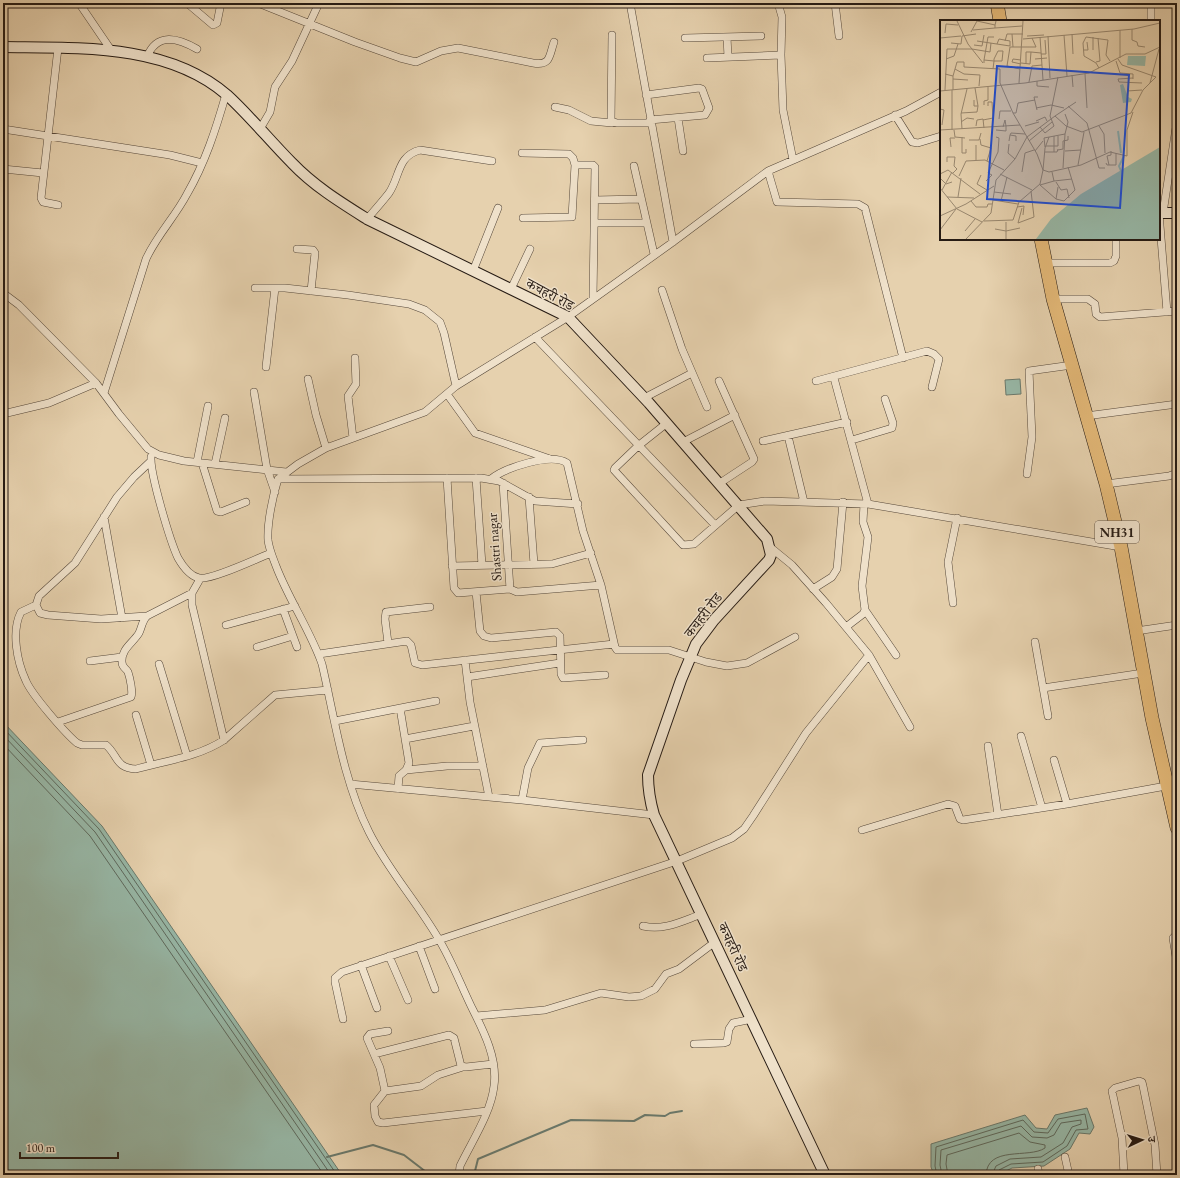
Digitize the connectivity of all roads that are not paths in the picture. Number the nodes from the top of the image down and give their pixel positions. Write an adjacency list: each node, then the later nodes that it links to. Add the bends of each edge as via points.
1 (79, 3): 23 (street)
2 (187, 3): 3 (street, via 213,25 218,23)
3 (221, 3)
4 (258, 3): 13 (street)
5 (319, 3): 13 (street)
6 (630, 3): 30 (street)
7 (778, 3): 24 (street, via 782,17)
8 (835, 3): 16 (street)
9 (997, 3): 11 (highway)
10 (1151, 3): 12 (street)
11 (1000, 20)
12 (1151, 20)
13 (309, 25): 19 (street, via 416,62 441,51 458,48 533,63 545,63); 38 (street, via 292,61 275,87 270,112)
14 (612, 35): 36 (street)
15 (761, 36): 17 (street)
16 (839, 36)
17 (727, 37): 18 (street); 26 (street)
18 (685, 38)
19 (554, 42)
20 (3, 47): 21 (main road, कचहरी रोड)
21 (58, 48): 23 (main road, कचहरी रोड); 39 (street)
22 (197, 49): 25 (street, via 176,39 168,39 150,48)
23 (111, 50): 25 (main road, कचहरी रोड)
24 (781, 55): 26 (street); 43 (street, via 783,110)
25 (147, 57): 29 (main road, कचहरी रोड, via 190,72)
26 (728, 57): 27 (street)
27 (707, 58)
28 (940, 92): 32 (street)
29 (226, 94): 38 (main road, कचहरी रोड); 45 (street, via 216,131)
30 (646, 95): 33 (street, via 702,89 709,108 707,114); 35 (street)
31 (555, 107): 36 (street, via 569,110 591,121)
32 (895, 115): 40 (street, via 912,142 918,143); 43 (street)
33 (678, 118): 35 (street); 41 (street)
34 (1177, 121): 55 (street)
35 (650, 122): 36 (street); 63 (street)
36 (612, 123)
37 (3, 129): 39 (street)
38 (260, 129): 58 (main road, कचहरी रोड, via 317,187)
39 (48, 135): 45 (street); 50 (street)
40 (940, 136)
41 (683, 151)
42 (522, 153): 46 (street, via 569,154)
43 (792, 160): 49 (street)
44 (492, 161): 58 (street, via 415,151 403,161 389,193)
45 (202, 163): 94 (street, via 185,198 156,239 146,259)
46 (575, 164): 52 (street, via 595,167); 57 (street, via 572,217)
47 (634, 166): 51 (street)
48 (3, 168): 50 (street)
49 (768, 171): 63 (street); 82 (street, via 776,202 858,204 865,208)
50 (43, 173): 53 (street, via 41,200)
51 (640, 199): 52 (street); 60 (street)
52 (595, 200): 59 (street)
53 (58, 205)
54 (498, 208): 68 (street)
55 (1160, 213): 56 (main road); 78 (street)
56 (1177, 213)
57 (522, 218)
58 (367, 219): 68 (main road, कचहरी रोड)
59 (595, 223): 60 (street); 75 (street)
60 (646, 223): 66 (street)
61 (1041, 240): 67 (highway, NH31)
62 (1116, 240): 67 (street, via 1116,256 1110,263)
63 (673, 242): 66 (street)
64 (297, 248): 73 (street, via 313,250 315,253)
65 (530, 249): 71 (street)
66 (654, 254): 75 (street)
67 (1045, 263): 76 (highway, NH31)
68 (473, 271): 71 (main road, कचहरी रोड)
69 (255, 288): 70 (street)
70 (275, 288): 73 (street); 84 (street)
71 (511, 289): 79 (main road, कचहरी रोड)
72 (662, 290): 85 (street)
73 (311, 291): 91 (street, via 409,304 433,315 440,322 444,332)
74 (3, 292): 90 (street)
75 (593, 298): 79 (street)
76 (1053, 300): 78 (street, via 1091,300 1095,304 1096,314 1100,317); 83 (highway, NH31)
77 (1177, 311): 78 (street)
78 (1167, 312)
79 (568, 317): 80 (street); 96 (main road, कचहरी रोड)
80 (535, 337): 91 (street); 112 (street)
81 (355, 358): 108 (street, via 356,384 348,396)
82 (903, 358): 86 (street); 92 (street, via 927,352 937,357 939,363)
83 (1072, 365): 103 (highway, NH31); 122 (street, via 1030,371 1032,437)
84 (266, 367)
85 (692, 373): 96 (street); 100 (street)
86 (834, 378): 89 (street); 105 (street)
87 (308, 379): 113 (street)
88 (720, 381): 102 (street)
89 (816, 381)
90 (96, 383): 94 (street); 101 (street, via 49,403)
91 (456, 386): 95 (street)
92 (932, 387)
93 (254, 392): 119 (street)
94 (104, 393): 114 (street)
95 (447, 394): 108 (street, via 414,417); 116 (street, via 475,433)
96 (644, 398): 106 (main road, कचहरी रोड)
97 (885, 399): 109 (street, via 893,423 892,428)
98 (1177, 404): 103 (street)
99 (208, 406): 117 (street)
100 (707, 407)
101 (3, 414)
102 (735, 415): 110 (street); 128 (street, via 754,459)
103 (1086, 416): 129 (highway, NH31)
104 (225, 418): 118 (street)
105 (847, 422): 107 (street); 109 (street)
106 (667, 423): 110 (main road, कचहरी रोड); 112 (street)
107 (788, 436): 111 (street); 133 (street)
108 (353, 438): 113 (street)
109 (852, 440): 136 (street)
110 (683, 442): 128 (main road, कचहरी रोड)
111 (763, 442)
112 (638, 446): 140 (street); 140 (street, via 614,470 679,542 683,545 694,544)
113 (326, 448): 120 (street)
114 (152, 451): 115 (street); 117 (street, via 159,455)
115 (151, 460): 138 (street, via 116,497); 149 (street, via 158,493 178,558 188,571)
116 (553, 460): 126 (street, via 508,468); 135 (street, via 567,463)
117 (199, 462): 118 (street); 132 (street, via 217,511 221,512)
118 (215, 464): 119 (street)
119 (267, 469): 120 (street); 130 (street)
120 (286, 472): 125 (street)
121 (1177, 473): 129 (street)
122 (1027, 474)
123 (447, 478): 124 (street); 125 (street); 148 (street)
124 (476, 478): 126 (street); 147 (street)
125 (278, 479): 130 (street)
126 (491, 479): 127 (street)
127 (503, 483): 131 (street); 145 (street, Shastri nagar)
128 (720, 483): 137 (main road, कचहरी रोड)
129 (1106, 484): 142 (highway, NH31)
130 (275, 492): 143 (street, via 268,540)
131 (529, 497): 135 (street, via 542,502); 146 (street)
132 (246, 502)
133 (804, 502): 134 (street); 137 (street, via 765,501)
134 (844, 502): 136 (street); 152 (street, via 837,570 832,577)
135 (578, 504): 144 (street, via 581,525)
136 (866, 504): 139 (street); 160 (street, via 864,522 868,537 862,586)
137 (739, 505): 140 (street); 141 (main road, कचहरी रोड, via 767,539)
138 (104, 517): 156 (street, via 75,563 39,596); 162 (street)
139 (957, 518): 142 (street); 155 (street, via 948,562)
140 (715, 525)
141 (770, 547): 152 (street); 177 (main road, कचहरी रोड, via 769,560 714,620)
142 (1121, 547): 166 (highway, NH31)
143 (271, 553): 149 (street, via 206,579); 157 (street)
144 (591, 553): 146 (street, via 558,563); 150 (street)
145 (508, 564): 146 (street); 147 (street); 151 (street, Shastri nagar)
146 (534, 564)
147 (482, 565): 148 (street)
148 (452, 566): 153 (street, via 455,592)
149 (200, 579): 154 (street)
150 (601, 585): 151 (street, Shastri nagar, via 517,592); 171 (street)
151 (510, 589): 153 (street)
152 (813, 589): 165 (street)
153 (476, 592): 174 (street, via 480,631 484,636 491,638 556,632 560,636)
154 (192, 593): 161 (street); 199 (street, via 192,605)
155 (953, 603)
156 (36, 605): 162 (street, via 40,613 48,616); 194 (street, via 20,615 18,655 26,683)
157 (295, 606): 159 (street); 175 (street)
158 (430, 608): 170 (street, via 386,612)
159 (283, 609): 163 (street); 167 (street)
160 (865, 610): 165 (street); 176 (street)
161 (147, 616): 162 (street); 179 (street)
162 (122, 618)
163 (226, 625)
164 (1177, 625): 166 (street)
165 (846, 627): 178 (street)
166 (1136, 631): 184 (highway, NH31)
167 (293, 636): 172 (street); 173 (street)
168 (796, 636): 177 (street, via 757,658 737,665 718,665)
169 (1035, 642): 187 (street)
170 (388, 643): 175 (street); 180 (street, via 410,642 414,659 418,664)
171 (614, 644): 174 (street); 177 (street, via 618,650 663,649)
172 (257, 647)
173 (297, 647)
174 (560, 648): 180 (street); 182 (street)
175 (319, 654): 188 (street)
176 (896, 654)
177 (690, 655): 214 (main road, कचहरी रोड, via 648,775)
178 (869, 655): 196 (street); 218 (street, via 806,733 744,829 732,838)
179 (122, 657): 181 (street); 194 (street, via 122,667 128,673 131,697)
180 (465, 660): 186 (street)
181 (90, 661)
182 (560, 663): 185 (street, via 562,676 566,679); 186 (street)
183 (159, 664): 202 (street)
184 (1143, 673): 187 (street); 208 (highway, NH31)
185 (605, 675)
186 (467, 677): 195 (street)
187 (1043, 688): 192 (street)
188 (328, 690): 193 (street); 199 (street, via 275,695)
189 (436, 701): 190 (street)
190 (400, 708): 193 (street); 198 (street)
191 (136, 715): 204 (street)
192 (1048, 716)
193 (335, 721): 207 (street)
194 (58, 722): 204 (street, via 77,743 106,744 123,766 136,769)
195 (474, 726): 198 (street); 205 (street)
196 (910, 727)
197 (1021, 736): 213 (street)
198 (405, 739): 206 (street, via 409,763)
199 (224, 740): 202 (street, via 202,752)
200 (583, 740): 211 (street, via 540,743 528,768)
201 (988, 746): 215 (street)
202 (187, 756): 204 (street)
203 (1054, 760): 212 (street)
204 (151, 765)
205 (483, 766): 206 (street); 210 (street)
206 (406, 770): 209 (street, via 398,776)
207 (350, 784): 209 (street); 222 (street, via 358,808 381,854)
208 (1166, 786): 212 (street); 216 (highway, NH31)
209 (398, 789): 210 (street)
210 (489, 797): 211 (street)
211 (522, 800): 214 (street)
212 (1067, 804): 213 (street)
213 (1042, 808): 215 (street)
214 (654, 815): 218 (main road, कचहरी रोड)
215 (998, 815): 217 (street, via 963,820 960,819 955,806 948,804)
216 (1177, 828)
217 (862, 830)
218 (677, 862): 219 (main road, कचहरी रोड); 222 (street)
219 (702, 914): 220 (street, via 668,927); 223 (main road, कचहरी रोड)
220 (643, 926)
221 (1177, 934): 226 (street, via 1173,938)
222 (439, 939): 224 (street); 231 (street)
223 (715, 942): 231 (street, via 679,969 666,974 656,989 641,996 601,993 545,1010); 232 (main road, कचहरी रोड)
224 (419, 946): 225 (street); 228 (street)
225 (389, 956): 227 (street); 229 (street)
226 (1177, 963)
227 (361, 965): 230 (street); 233 (street, via 342,972 335,978)
228 (435, 989)
229 (408, 1000)
230 (377, 1008)
231 (476, 1016): 237 (street, via 486,1035)
232 (752, 1019): 235 (street, via 733,1023 724,1044); 243 (main road, कचहरी रोड)
233 (343, 1020)
234 (388, 1031): 236 (street, via 368,1036 367,1041)
235 (694, 1044)
236 (374, 1054): 238 (street, via 449,1035 454,1038); 239 (street)
237 (493, 1064): 238 (street); 240 (street, via 494,1086)
238 (463, 1067): 239 (street, via 438,1075 421,1086)
239 (385, 1091): 240 (street, via 374,1105 376,1120 380,1123)
240 (487, 1111): 242 (street)
241 (1065, 1157): 244 (street)
242 (458, 1175)
243 (825, 1175)
244 (1069, 1175)
245 (1124, 1175): 246 (street, via 1121,1134 1112,1091 1139,1081 1142,1082 1151,1122)
246 (1157, 1175)

